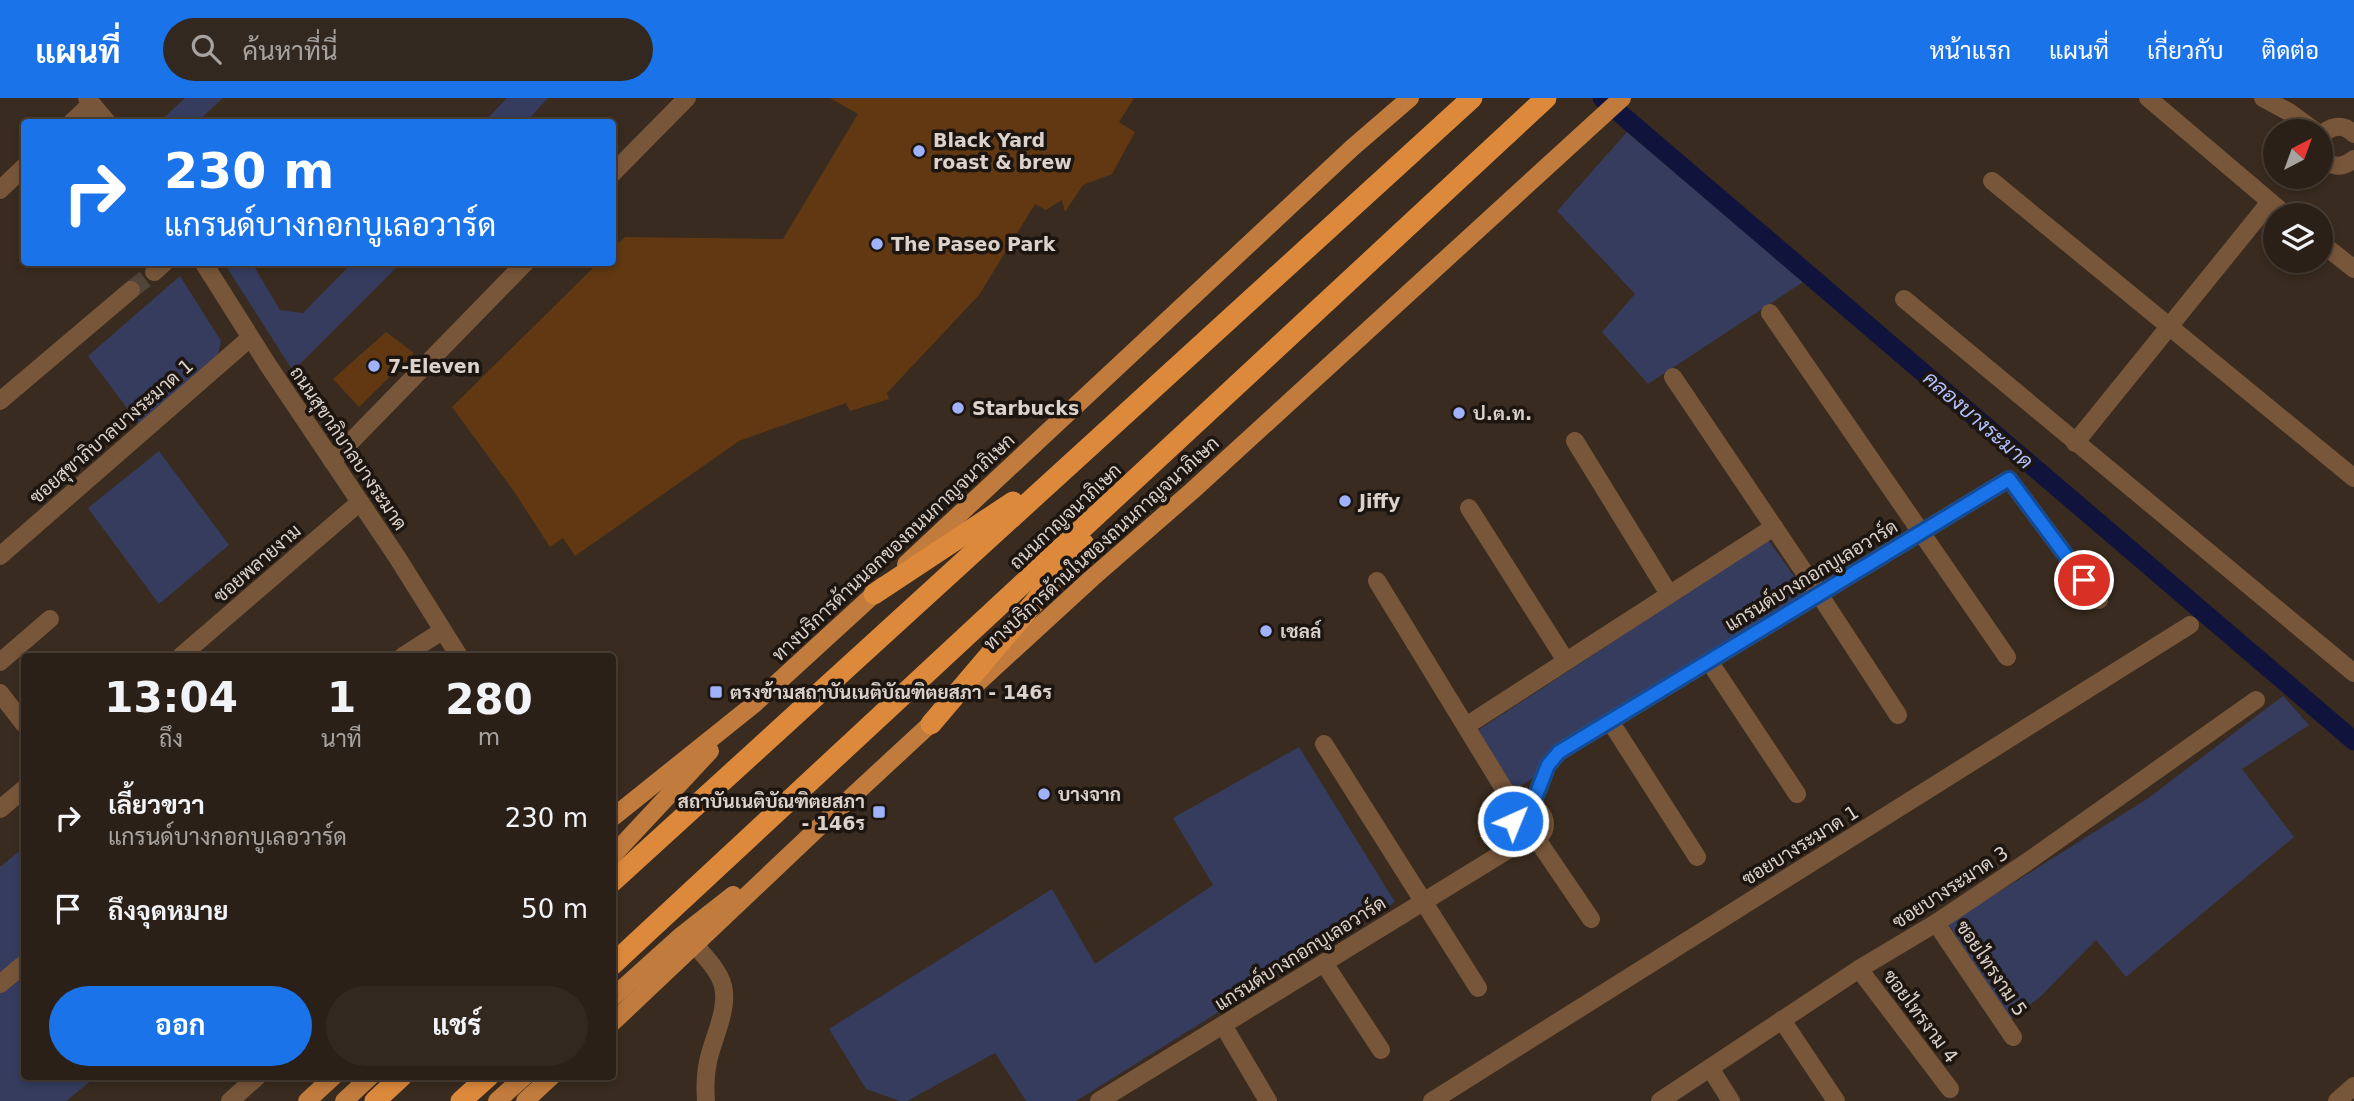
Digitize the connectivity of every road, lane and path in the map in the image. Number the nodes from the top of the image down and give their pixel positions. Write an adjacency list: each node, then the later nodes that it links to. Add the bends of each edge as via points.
1 (687, 98): 17 (street)
2 (1410, 98): 44 (main road, ทางบริการด้านนอกของถนนกาญจนาภิเษก)
3 (1472, 98): 35 (highway, ถนนกาญจนาภิเษก)
4 (1546, 98): 36 (highway, ถนนกาญจนาภิเษก)
5 (1622, 98): 65 (main road, ทางบริการด้านในของถนนกาญจนาภิเษก)
6 (2148, 98): 20 (street)
7 (2263, 98): 11 (street)
8 (89, 101): 9 (street); 10 (street)
9 (74, 119)
10 (104, 119)
11 (2299, 119)
12 (2333, 128): 13 (street, via 2344,127)
13 (2354, 134)
14 (2353, 160): 15 (street)
15 (2333, 166)
16 (21, 170): 19 (street)
17 (616, 170)
18 (1992, 181): 28 (street)
19 (0, 190)
20 (2270, 202): 28 (street)
21 (2333, 252): 24 (street)
22 (205, 266): 29 (street, ถนนสุขาภิบาลบางระมาด)
23 (522, 266): 34 (street)
24 (2354, 269)
25 (131, 290): 31 (street)
26 (1904, 299): 33 (street)
27 (1770, 313): 41 (street)
28 (2168, 326): 33 (street); 37 (street)
29 (250, 338): 34 (street, ถนนสุขาภิบาลบางระมาด); 42 (street, ซอยสุขาภิบาลบางระมาด 1)
30 (1673, 377): 40 (street)
31 (0, 401)
32 (1575, 442): 45 (street)
33 (2075, 443): 58 (street)
34 (332, 461): 38 (street, ถนนสุขาภิบาลบางระมาด)
35 (1069, 465): 44 (highway); 78 (highway, ถนนกาญจนาภิเษก)
36 (1152, 466): 65 (highway); 83 (highway, ถนนกาญจนาภิเษก)
37 (2354, 478)
38 (360, 502): 50 (street, ถนนสุขาภิบาลบางระมาด); 51 (street, ซอยพลายงาม)
39 (1469, 508): 55 (street)
40 (1774, 527): 45 (street); 46 (street)
41 (1921, 532): 46 (street, แกรนด์บางกอกบูเลอวาร์ด); 47 (street, แกรนด์บางกอกบูเลอวาร์ด, via 2009,479); 54 (street)
42 (0, 556)
43 (1377, 581): 66 (street)
44 (874, 594): 61 (main road, ทางบริการด้านนอกของถนนกาญจนาภิเษก)
45 (1669, 594): 55 (street)
46 (1819, 594): 56 (street, แกรนด์บางกอกบูเลอวาร์ด); 62 (street)
47 (2099, 600)
48 (50, 619): 57 (street)
49 (2190, 625): 116 (street, ซอยบางระมาด 1)
50 (442, 631): 52 (street); 53 (street, ถนนสุขาภิบาลบางระมาด)
51 (184, 653)
52 (408, 653)
53 (457, 653)
54 (2007, 657)
55 (1566, 661): 66 (street)
56 (1709, 661): 64 (street, แกรนด์บางกอกบูเลอวาร์ด); 69 (street)
57 (0, 662)
58 (2354, 673)
59 (0, 693): 63 (street)
60 (2256, 700): 81 (street, ซอยบางระมาด 3)
61 (753, 705): 72 (main road, ทางบริการด้านนอกของถนนกาญจนาภิเษก); 76 (main road)
62 (1898, 715)
63 (21, 720)
64 (1610, 721): 71 (street, แกรนด์บางกอกบูเลอวาร์ด, via 1559,752); 77 (street)
65 (931, 724): 73 (main road, ทางบริการด้านในของถนนกาญจนาภิเษก)
66 (1466, 726): 71 (street)
67 (1324, 744): 79 (street)
68 (21, 792): 70 (street)
69 (1797, 794)
70 (0, 809)
71 (1524, 810): 74 (street, via 1514,816); 75 (street, via 1540,812 1545,822)
72 (616, 815)
73 (818, 828): 82 (main road, ทางบริการด้านในของถนนกาญจนาภิเษก); 89 (main road, via 682,935)
74 (1517, 835): 75 (street); 79 (street, แกรนด์บางกอกบูเลอวาร์ด, via 1506,851)
75 (1536, 838): 80 (street)
76 (616, 852)
77 (1697, 857)
78 (616, 877)
79 (1424, 901): 84 (street, แกรนด์บางกอกบูเลอวาร์ด); 88 (street)
80 (1591, 919)
81 (1936, 923): 86 (street, ซอยบางระมาด 3); 93 (street, ซอยไทรงาม 5)
82 (695, 946): 90 (main road, ทางบริการด้านในของถนนกาญจนาภิเษก); 113 (street, via 713,965 723,987 722,1014 704,1082)
83 (616, 961)
84 (1324, 963): 92 (street, แกรนด์บางกอกบูเลอวาร์ด); 94 (street)
85 (21, 966): 87 (street)
86 (1859, 969): 91 (street, ซอยบางระมาด 3); 104 (street, ซอยไทรงาม 4)
87 (0, 984)
88 (1478, 988)
89 (616, 994)
90 (616, 1019)
91 (1783, 1020): 95 (street, ซอยบางระมาด 3); 119 (street)
92 (1223, 1025): 105 (street, แกรนด์บางกอกบูเลอวาร์ด); 115 (street)
93 (2013, 1037)
94 (1381, 1050)
95 (1710, 1068): 117 (street, ซอยบางระมาด 3); 118 (street)
96 (254, 1080): 106 (street)
97 (330, 1080): 107 (main road)
98 (367, 1080): 108 (main road)
99 (398, 1080): 109 (highway)
100 (485, 1080): 110 (highway)
101 (521, 1080): 111 (main road)
102 (548, 1080): 112 (main road)
103 (2354, 1086): 120 (street)
104 (1950, 1089)
105 (1124, 1095): 114 (street, แกรนด์บางกอกบูเลอวาร์ด)
106 (230, 1101)
107 (307, 1101)
108 (344, 1101)
109 (375, 1101)
110 (461, 1101)
111 (498, 1101)
112 (525, 1101)
113 (706, 1101)
114 (1099, 1101)
115 (1268, 1101)
116 (1432, 1101)
117 (1660, 1101)
118 (1731, 1101)
119 (1836, 1101)
120 (2337, 1101)

